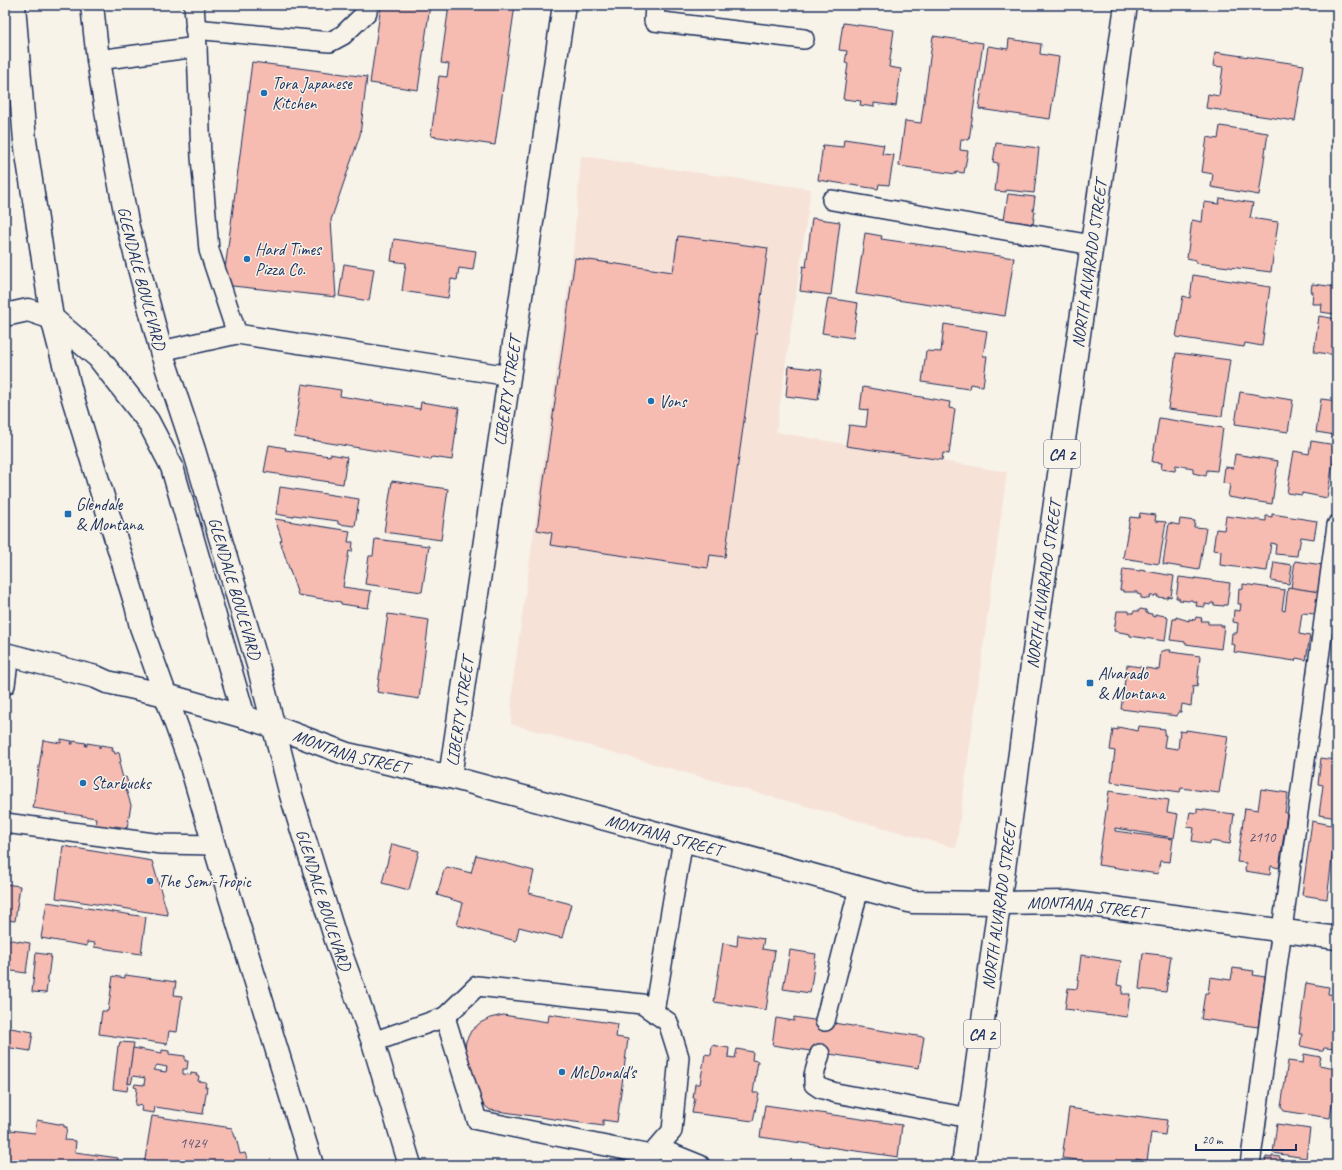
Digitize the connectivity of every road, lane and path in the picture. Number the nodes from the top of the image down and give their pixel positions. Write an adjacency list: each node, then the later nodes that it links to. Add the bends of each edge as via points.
1 (10, 5): 9 (main road)
2 (14, 5): 16 (main road, via 25,140)
3 (92, 5): 12 (main road, GLENDALE BOULEVARD)
4 (194, 5): 10 (lane)
5 (368, 5): 10 (lane, via 366,12 343,35 330,42)
6 (564, 5): 19 (main road, LIBERTY STREET)
7 (655, 5): 11 (lane, via 654,21)
8 (1126, 5): 14 (main road, NORTH ALVARADO STREET / CA 2)
9 (5, 20)
10 (196, 38): 12 (lane); 17 (lane, via 201,157 209,250)
11 (804, 39)
12 (98, 60): 18 (main road, GLENDALE BOULEVARD, via 128,227)
13 (832, 200): 14 (lane)
14 (1092, 245): 31 (main road, NORTH ALVARADO STREET / CA 2)
15 (5, 315): 16 (main road, via 28,310)
16 (52, 318): 23 (main road, via 72,395 141,627); 24 (main road, via 98,358 148,421 172,467)
17 (237, 334): 18 (lane); 19 (lane)
18 (161, 351): 25 (main road, GLENDALE BOULEVARD, via 207,495)
19 (510, 376): 26 (main road, LIBERTY STREET)
20 (1337, 525): 32 (lane)
21 (7, 654): 22 (lane); 23 (main road, MONTANA STREET, via 107,682)
22 (5, 685)
23 (166, 695): 24 (main road, MONTANA STREET); 29 (main road, via 190,763)
24 (244, 717): 25 (main road, MONTANA STREET)
25 (275, 727): 26 (main road, MONTANA STREET, via 347,754); 37 (main road, GLENDALE BOULEVARD, via 292,795 336,940)
26 (450, 777): 28 (main road, MONTANA STREET)
27 (5, 823): 29 (lane, via 161,844)
28 (683, 840): 30 (main road, MONTANA STREET); 34 (lane)
29 (214, 845): 41 (main road)
30 (859, 888): 31 (main road, MONTANA STREET, via 912,902); 36 (lane)
31 (1000, 903): 32 (main road, MONTANA STREET, via 1074,903); 39 (main road, NORTH ALVARADO STREET / CA 2)
32 (1282, 930): 33 (main road, MONTANA STREET); 45 (lane)
33 (1337, 938)
34 (654, 1012): 35 (lane, via 642,1004 477,986); 40 (lane, via 668,1022 680,1057 672,1131)
35 (445, 1017): 37 (lane); 40 (lane, via 477,1120 651,1154)
36 (825, 1020)
37 (373, 1042): 42 (main road, GLENDALE BOULEVARD)
38 (820, 1054): 39 (lane, via 814,1084 820,1088)
39 (970, 1118): 44 (main road, NORTH ALVARADO STREET / CA 2)
40 (658, 1148): 43 (lane)
41 (312, 1165)
42 (410, 1165)
43 (700, 1165)
44 (964, 1165)
45 (1250, 1165)

